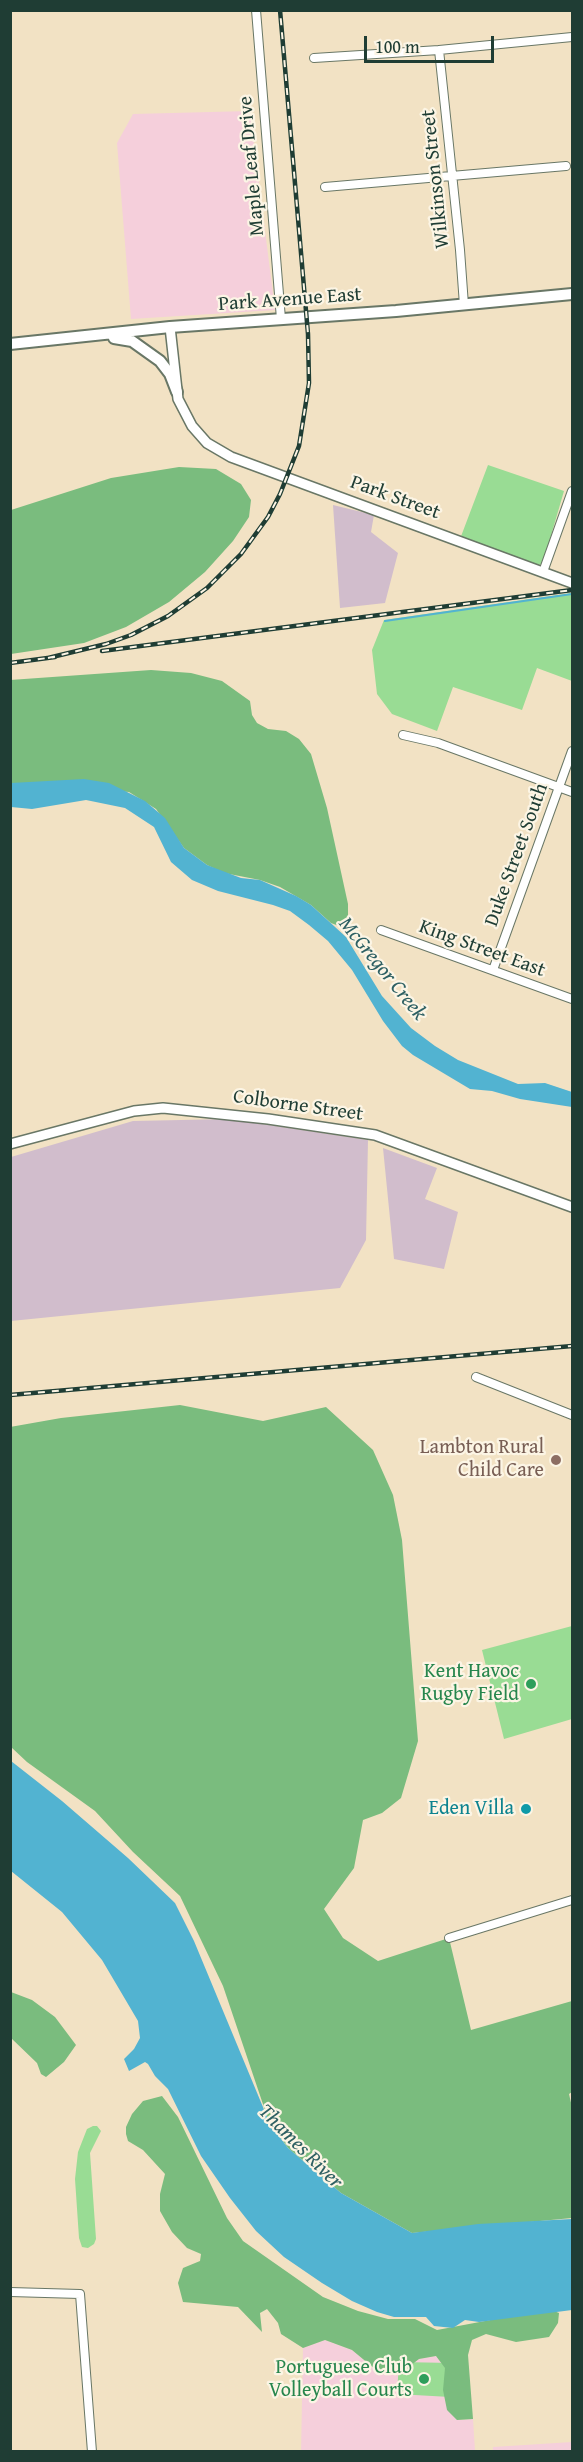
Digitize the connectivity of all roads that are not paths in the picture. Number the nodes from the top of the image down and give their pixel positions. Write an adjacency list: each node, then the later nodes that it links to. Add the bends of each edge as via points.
1 (256, 10): 10 (street, Maple Leaf Drive)
2 (573, 37): 3 (street)
3 (439, 50): 4 (street); 6 (street, Wilkinson Street)
4 (314, 58)
5 (566, 166): 6 (street)
6 (452, 177): 7 (street); 9 (street, Wilkinson Street)
7 (325, 187)
8 (573, 294): 9 (main road, Park Avenue East)
9 (464, 305): 10 (main road, Park Avenue East)
10 (281, 319): 11 (main road, Park Avenue East)
11 (170, 327): 12 (main road, Park Avenue East); 14 (street)
12 (81, 337): 13 (main road, Park Avenue East); 14 (main road, via 121,338 141,346 164,366)
13 (10, 344)
14 (177, 392): 16 (street, Park Street, via 187,418 207,443 231,457)
15 (573, 491): 16 (street)
16 (543, 572): 17 (street, Park Street)
17 (573, 583)
18 (403, 735): 20 (street, via 438,743)
19 (573, 751): 20 (street, Duke Street South)
20 (558, 787): 21 (street); 23 (street, Duke Street South)
21 (573, 792)
22 (381, 930): 23 (street, King Street East)
23 (493, 970): 24 (street, King Street East)
24 (573, 999)
25 (10, 1144): 26 (street, Colborne Street, via 134,1111 163,1108 268,1119 375,1135)
26 (573, 1208)
27 (476, 1377): 28 (street)
28 (573, 1414)
29 (573, 1900): 30 (street)
30 (449, 1938)
31 (10, 2292): 32 (street, via 80,2294)
32 (92, 2451)

